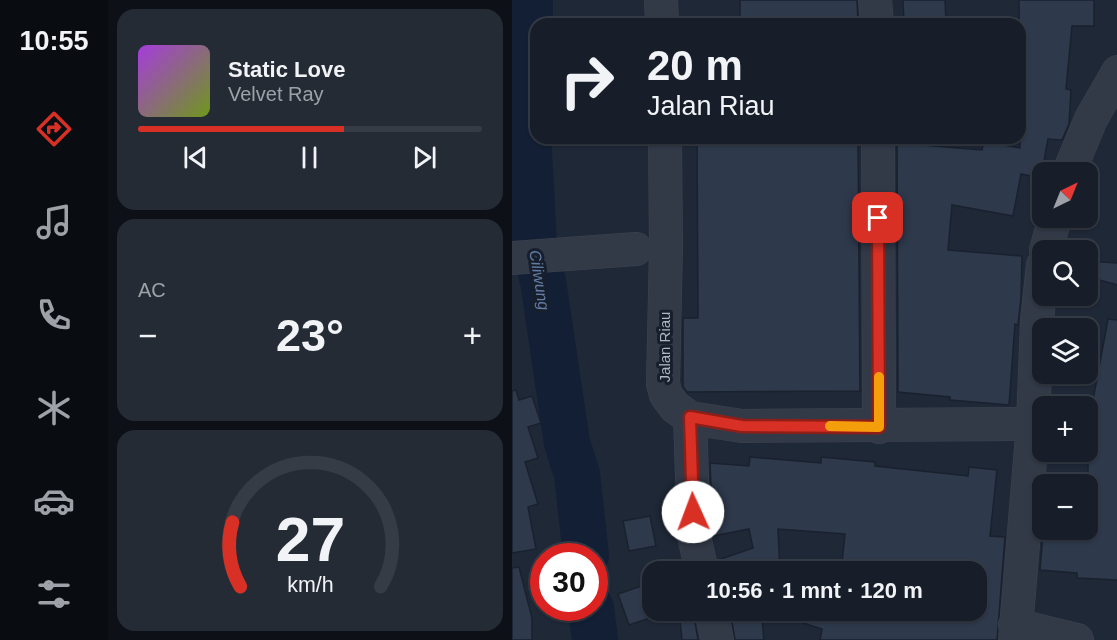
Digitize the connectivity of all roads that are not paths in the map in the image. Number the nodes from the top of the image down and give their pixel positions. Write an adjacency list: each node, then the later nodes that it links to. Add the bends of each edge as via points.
1 (661, 0): 3 (street)
2 (875, 0): 4 (street)
3 (662, 18)
4 (877, 18)
5 (1118, 72): 8 (street, via 1091,119)
6 (665, 144): 13 (street, Jalan Riau, via 663,384 675,407)
7 (878, 144): 15 (street)
8 (1074, 162)
9 (636, 249): 10 (street)
10 (522, 258)
11 (1039, 306): 12 (street)
12 (1034, 396)
13 (690, 417): 15 (street, via 742,426); 17 (street, via 694,536)
14 (1032, 424): 15 (street)
15 (879, 427)
16 (1032, 436): 19 (street)
17 (700, 561)
18 (714, 621): 20 (street)
19 (1015, 633): 21 (street)
20 (718, 640)
21 (1077, 640)

